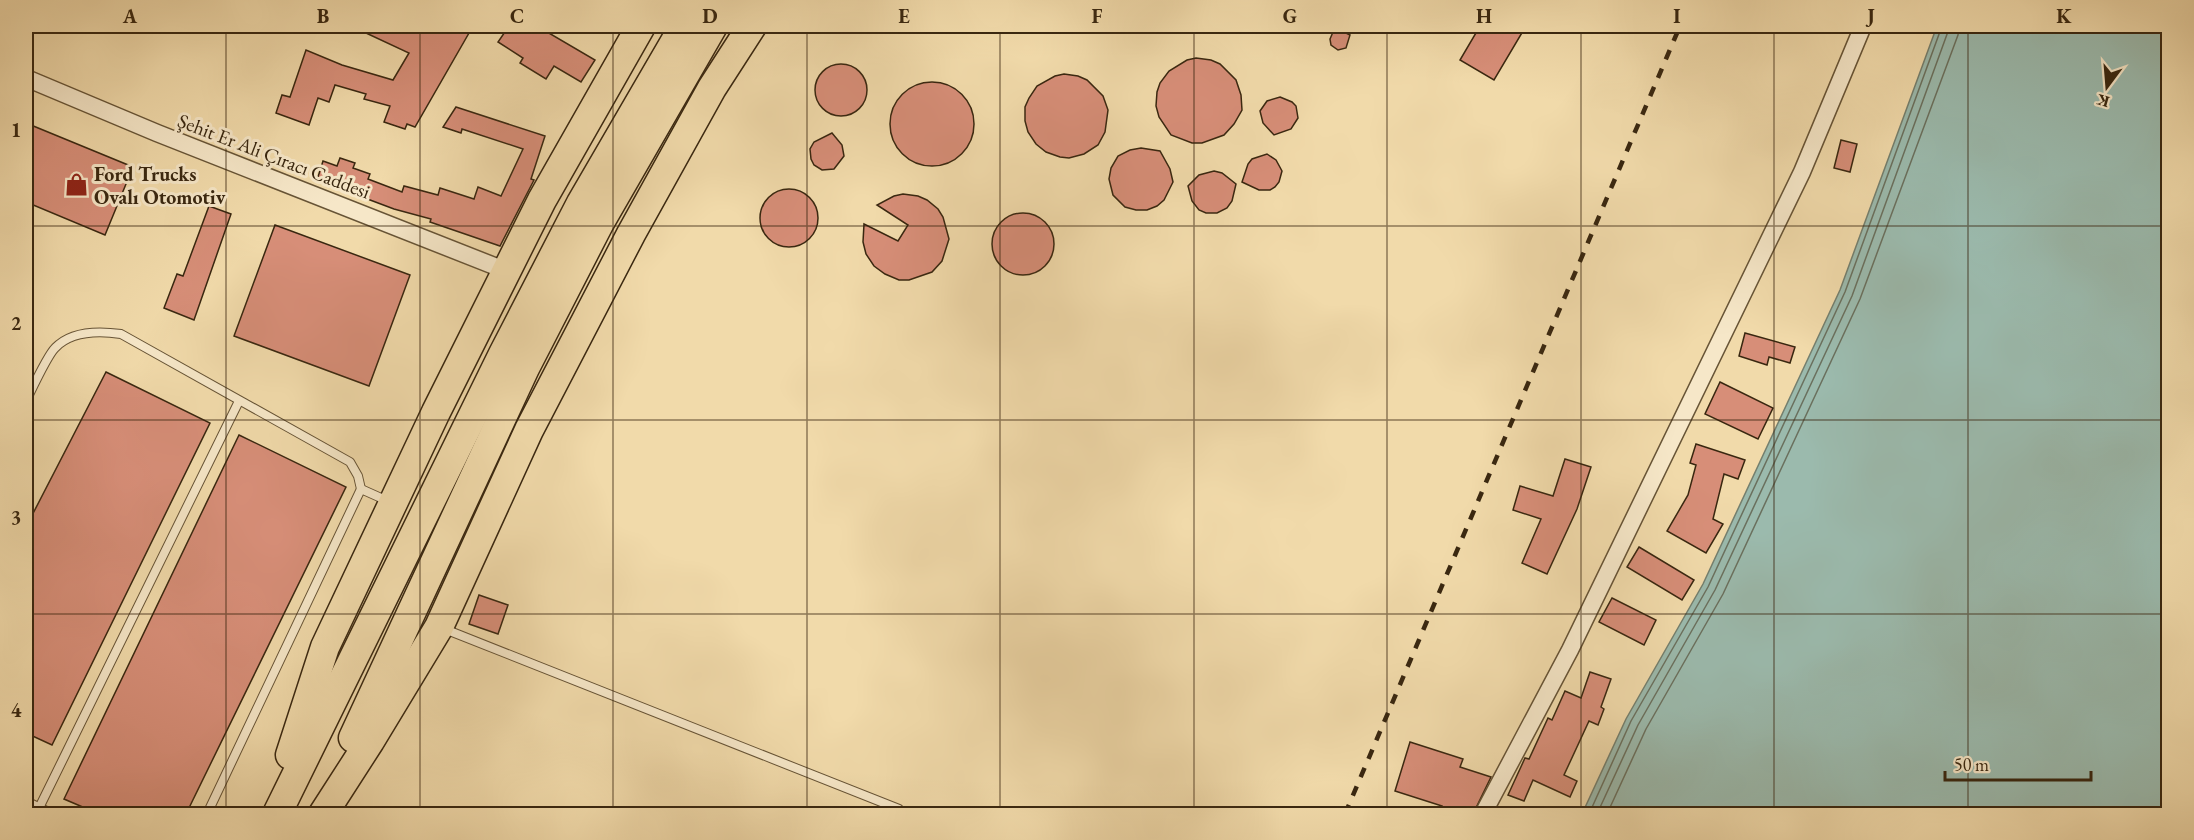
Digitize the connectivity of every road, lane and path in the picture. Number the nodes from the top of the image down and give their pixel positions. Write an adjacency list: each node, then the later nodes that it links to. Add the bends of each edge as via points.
1 (641, 26): 7 (highway, via 542,200)
2 (684, 26): 8 (highway, via 581,203)
3 (713, 26): 8 (highway, via 599,224)
4 (752, 26): 13 (highway, via 654,192 534,419)
5 (1863, 26): 23 (street, via 1802,172 1570,650)
6 (26, 78): 7 (street, Şehit Er Ali Çıracı Caddesi)
7 (507, 271): 12 (highway)
8 (514, 361): 19 (highway); 20 (highway)
9 (26, 401): 10 (lane, via 54,348 76,336 99,332 122,334)
10 (239, 401): 11 (lane, via 350,462); 15 (lane)
11 (361, 489): 12 (lane); 17 (lane)
12 (393, 503): 18 (highway, via 325,647)
13 (439, 627): 21 (highway); 22 (lane)
14 (26, 801): 15 (lane)
15 (39, 808): 16 (lane)
16 (53, 814)
17 (207, 814)
18 (271, 814)
19 (277, 814)
20 (318, 814)
21 (323, 814)
22 (904, 814)
23 (1484, 814)

